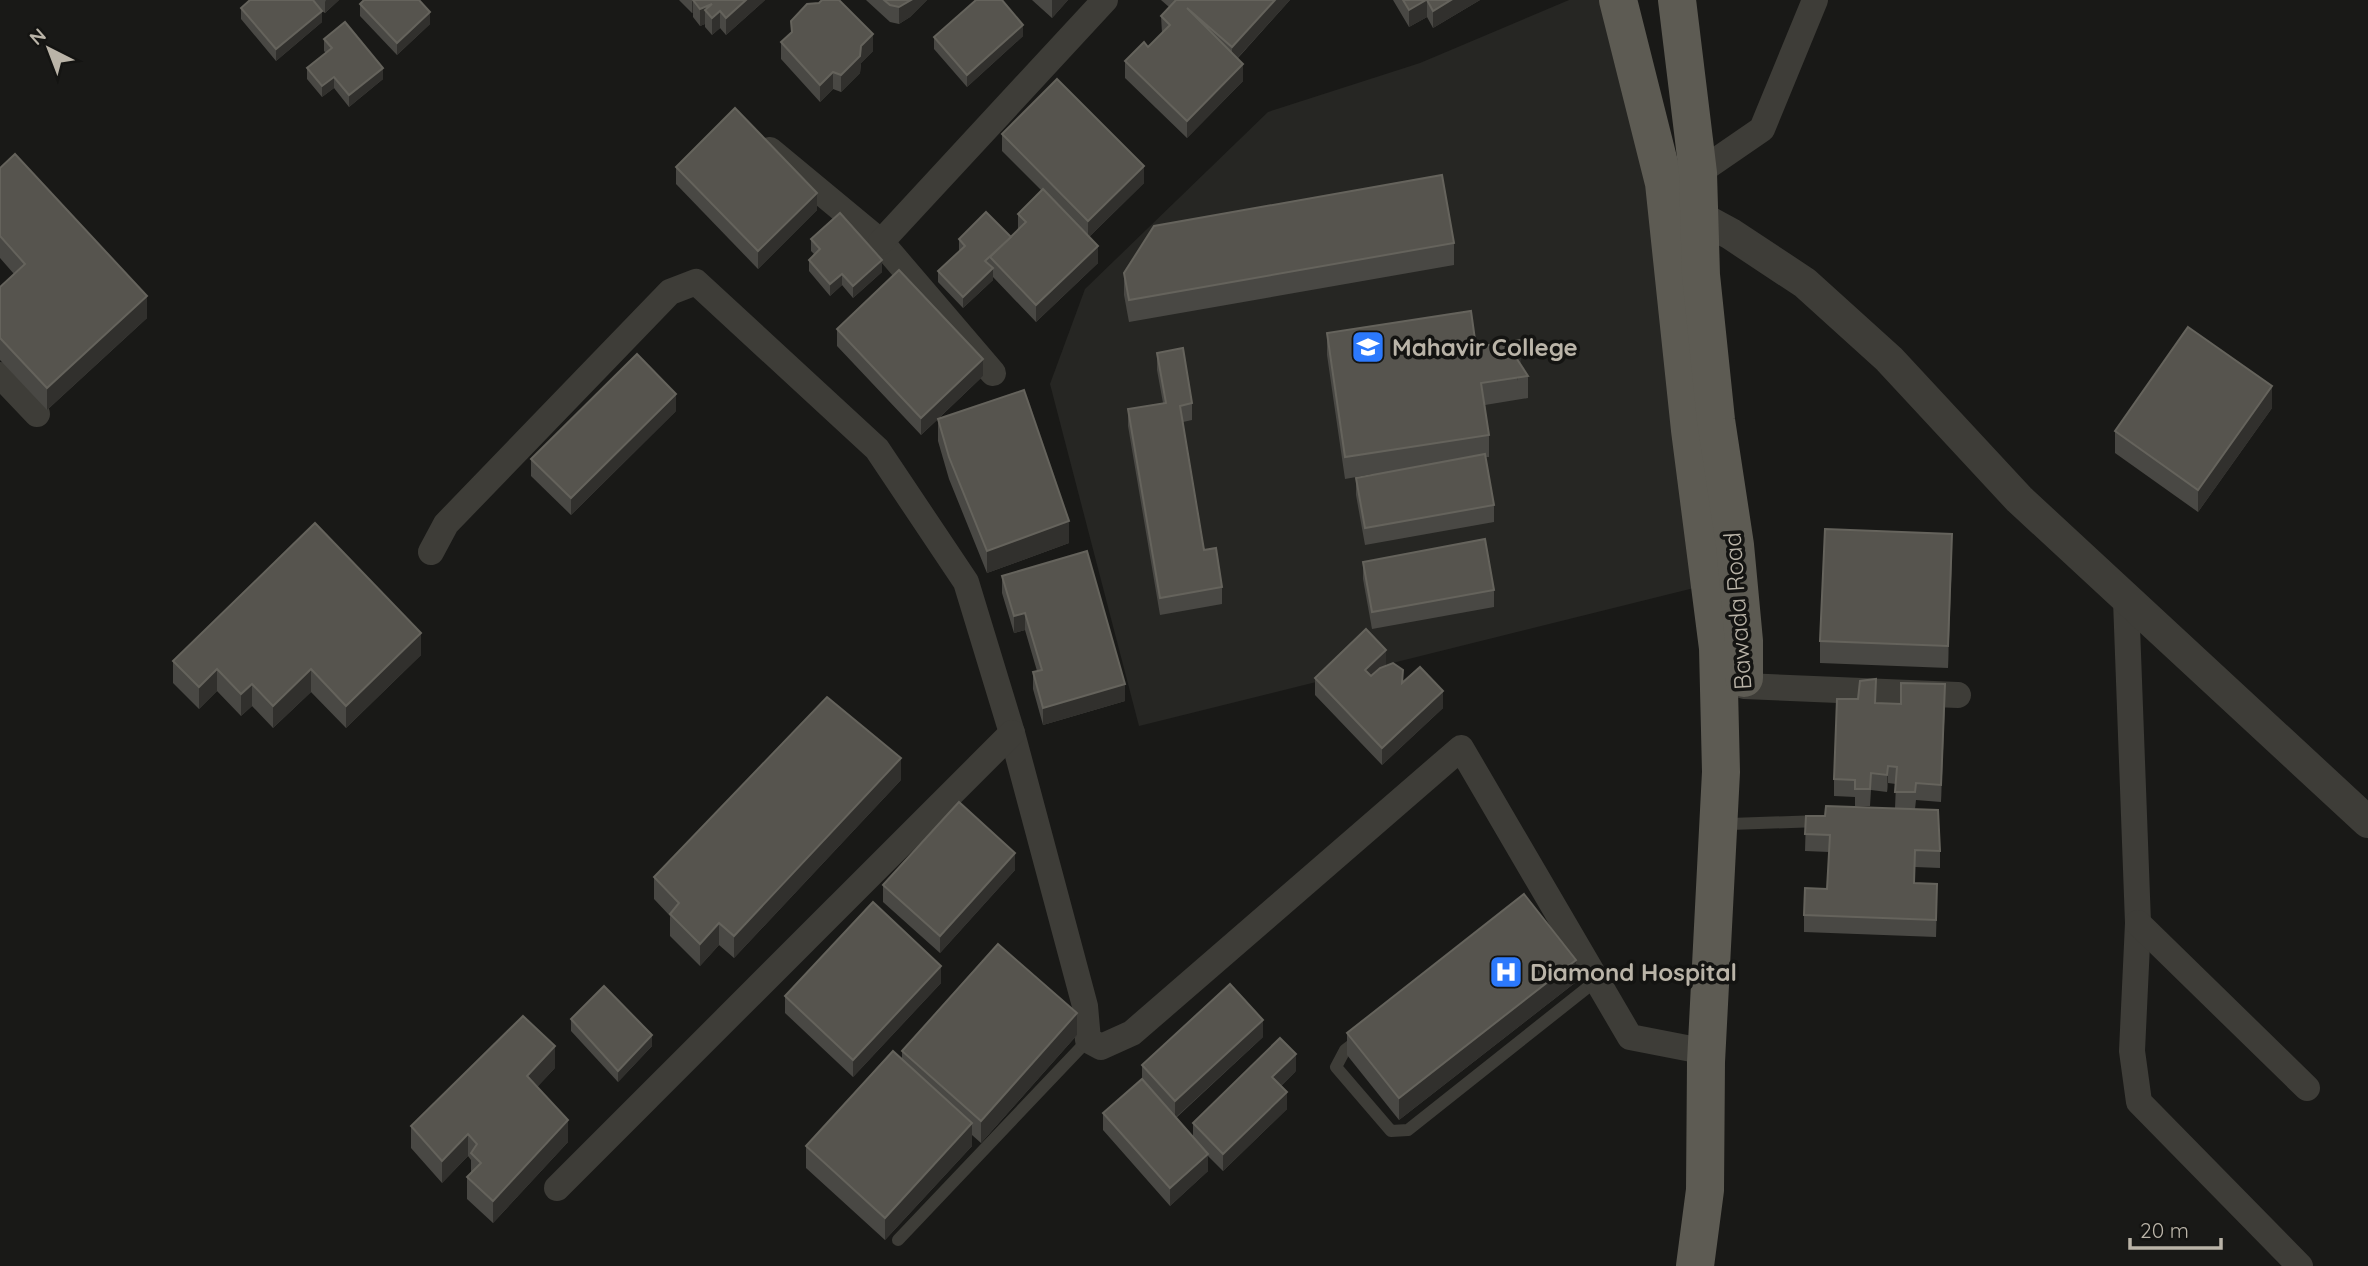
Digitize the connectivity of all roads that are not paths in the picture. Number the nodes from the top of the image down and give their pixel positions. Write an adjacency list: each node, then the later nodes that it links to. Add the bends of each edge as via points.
1 (1105, 0): 7 (street)
2 (1618, 0): 6 (main road)
3 (1677, 0): 6 (main road, Bawada Road)
4 (1815, 0): 6 (street, via 1762,129)
5 (748, 132): 7 (street)
6 (1682, 195): 12 (street, via 1805,284 1889,359 2019,499); 13 (main road, Bawada Road, via 1701,275 1735,545); 24 (main road, via 1690,430 1718,648 1721,772)
7 (881, 242): 8 (street)
8 (993, 373)
9 (0, 375): 10 (street)
10 (37, 414)
11 (431, 552): 15 (street, via 446,524 670,292 696,282 877,449 966,582)
12 (2126, 600): 17 (street); 19 (street)
13 (1744, 686): 14 (street); 18 (main road, Bawada Road)
14 (1958, 695)
15 (1012, 733): 23 (street, via 1085,1006); 26 (street)
16 (1827, 821): 18 (lane)
17 (2368, 822)
18 (1730, 824): 29 (main road, Bawada Road, via 1718,1195)
19 (2138, 923): 25 (street); 30 (street, via 2132,1051 2139,1102)
20 (1560, 945): 21 (lane)
21 (1593, 982): 22 (lane, via 1408,1130 1391,1131 1336,1066 1345,1050); 23 (street, via 1461,748 1132,1033 1101,1047); 24 (street, via 1630,1037)
22 (1367, 1033)
23 (1088, 1040): 27 (lane)
24 (1707, 1052): 28 (main road, via 1705,1190)
25 (2307, 1088)
26 (557, 1188)
27 (898, 1240)
28 (1695, 1266)
29 (1709, 1266)
30 (2300, 1266)

